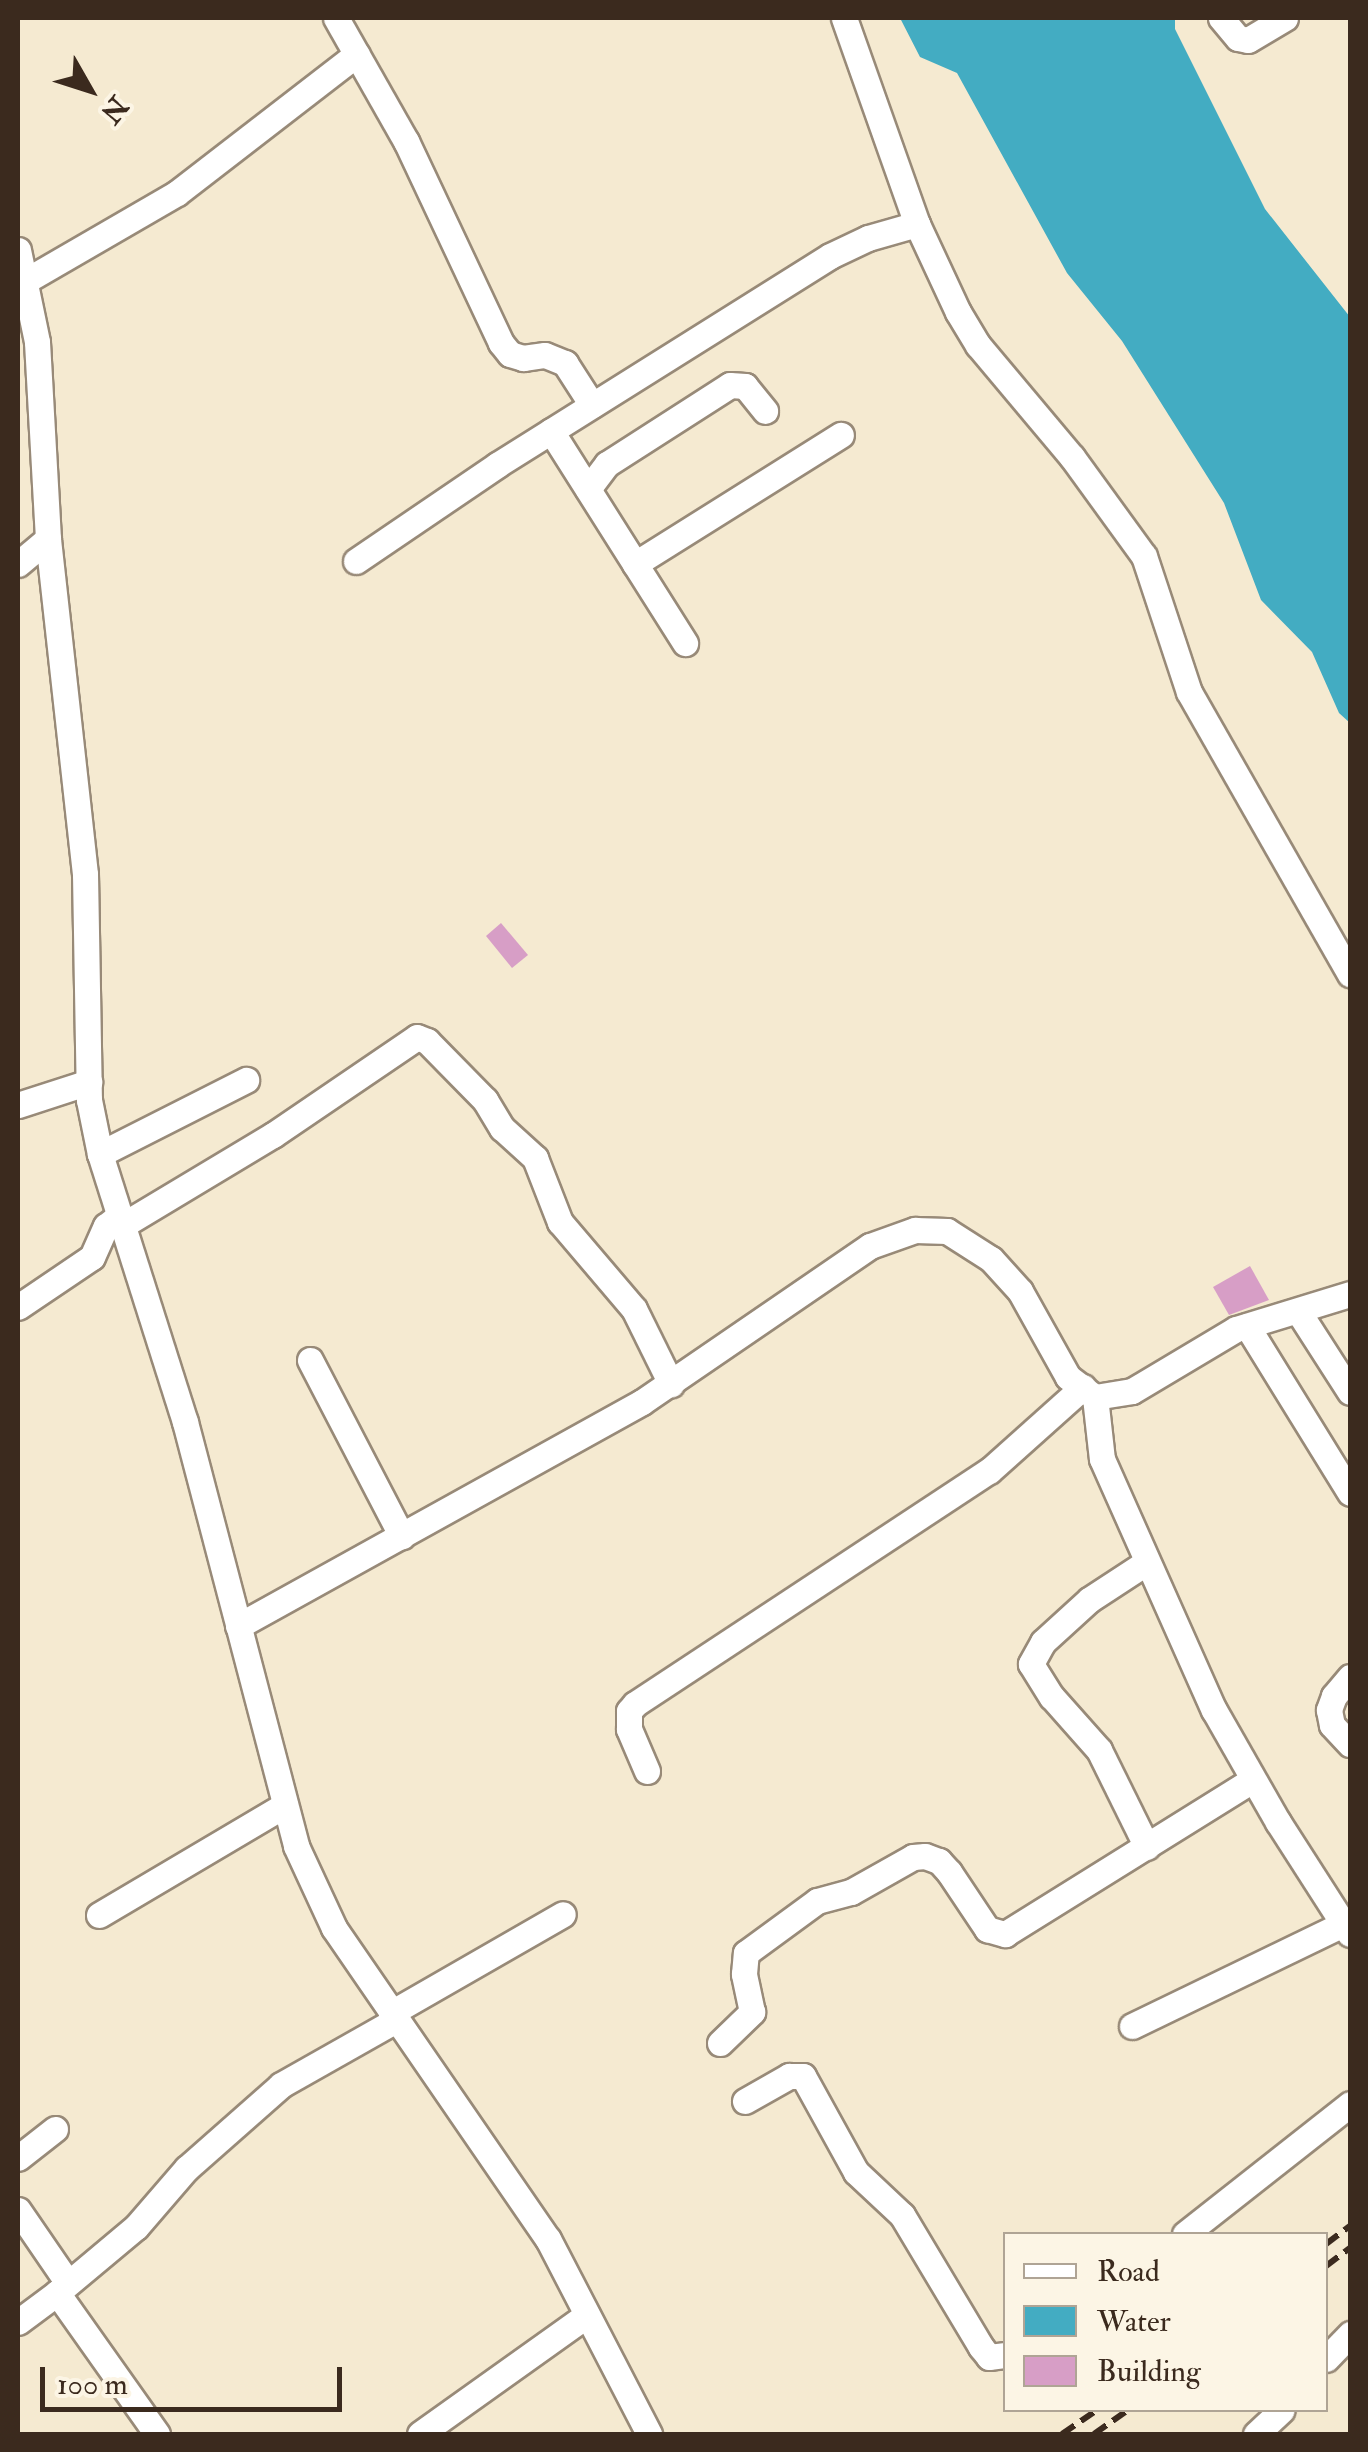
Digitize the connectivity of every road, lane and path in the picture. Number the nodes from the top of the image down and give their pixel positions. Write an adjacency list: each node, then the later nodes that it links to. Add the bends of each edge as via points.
1 (336, 18): 5 (street)
2 (844, 18): 6 (street)
3 (1220, 18): 4 (street, via 1248,40)
4 (1285, 18)
5 (357, 54): 8 (street, via 177,193); 9 (street, via 406,140 501,342 510,354 565,362)
6 (917, 224): 9 (street, via 830,256); 19 (street, via 978,344 1144,556 1189,692)
7 (18, 250): 8 (street)
8 (27, 280): 14 (street)
9 (592, 405): 11 (street)
10 (765, 411): 13 (street, via 745,386 730,385 607,464)
11 (551, 431): 13 (street); 15 (street)
12 (841, 435): 17 (street)
13 (588, 489): 17 (street)
14 (48, 539): 16 (street); 21 (street, via 85,874)
15 (356, 560)
16 (18, 564)
17 (635, 564): 18 (street)
18 (685, 643)
19 (1350, 974)
20 (246, 1080): 23 (street)
21 (89, 1082): 22 (street); 23 (street)
22 (18, 1104)
23 (100, 1154): 24 (street)
24 (121, 1220): 26 (street, via 106,1226 92,1257); 30 (street, via 273,1136 417,1038 485,1100 502,1128 534,1158 560,1222 634,1309); 36 (street, via 185,1422)
25 (1350, 1294): 27 (street)
26 (18, 1307)
27 (1298, 1311): 28 (street); 32 (street)
28 (1247, 1326): 31 (street, via 1132,1392); 33 (street)
29 (310, 1360): 34 (street)
30 (670, 1384): 31 (street, via 870,1246 915,1230 947,1231 991,1259 1020,1291 1068,1376); 34 (street)
31 (1089, 1392): 35 (street, via 1102,1459); 39 (street, via 990,1471 635,1704 629,1729)
32 (1350, 1392)
33 (1350, 1493)
34 (402, 1537): 36 (street)
35 (1147, 1562): 40 (street); 42 (street, via 1089,1600 1043,1642 1031,1664 1099,1750)
36 (238, 1626): 41 (street)
37 (1350, 1677): 38 (street, via 1329,1710 1332,1725)
38 (1350, 1744)
39 (648, 1771)
40 (1252, 1780): 42 (street); 45 (street)
41 (285, 1805): 44 (street); 46 (street, via 315,1890)
42 (1148, 1846): 48 (street, via 1005,1934 987,1930 950,1872 925,1856 817,1901 746,1953 752,2012)
43 (563, 1914): 46 (street)
44 (99, 1915)
45 (1347, 1929): 47 (street)
46 (394, 2017): 55 (street, via 281,2085 187,2168 136,2227); 56 (street, via 548,2239)
47 (1132, 2026)
48 (720, 2043)
49 (745, 2101): 59 (street, via 789,2076 803,2076 856,2172 902,2215 981,2348 989,2356)
50 (1350, 2104): 54 (street)
51 (56, 2129): 52 (street)
52 (18, 2158)
53 (18, 2210): 55 (street)
54 (1189, 2232)
55 (62, 2288): 57 (street); 62 (street)
56 (588, 2315): 63 (street); 64 (street)
57 (18, 2322)
58 (1350, 2334): 60 (street)
59 (1003, 2355)
60 (1328, 2357)
61 (1280, 2412): 65 (street)
62 (156, 2434)
63 (420, 2434)
64 (649, 2434)
65 (1256, 2434)

